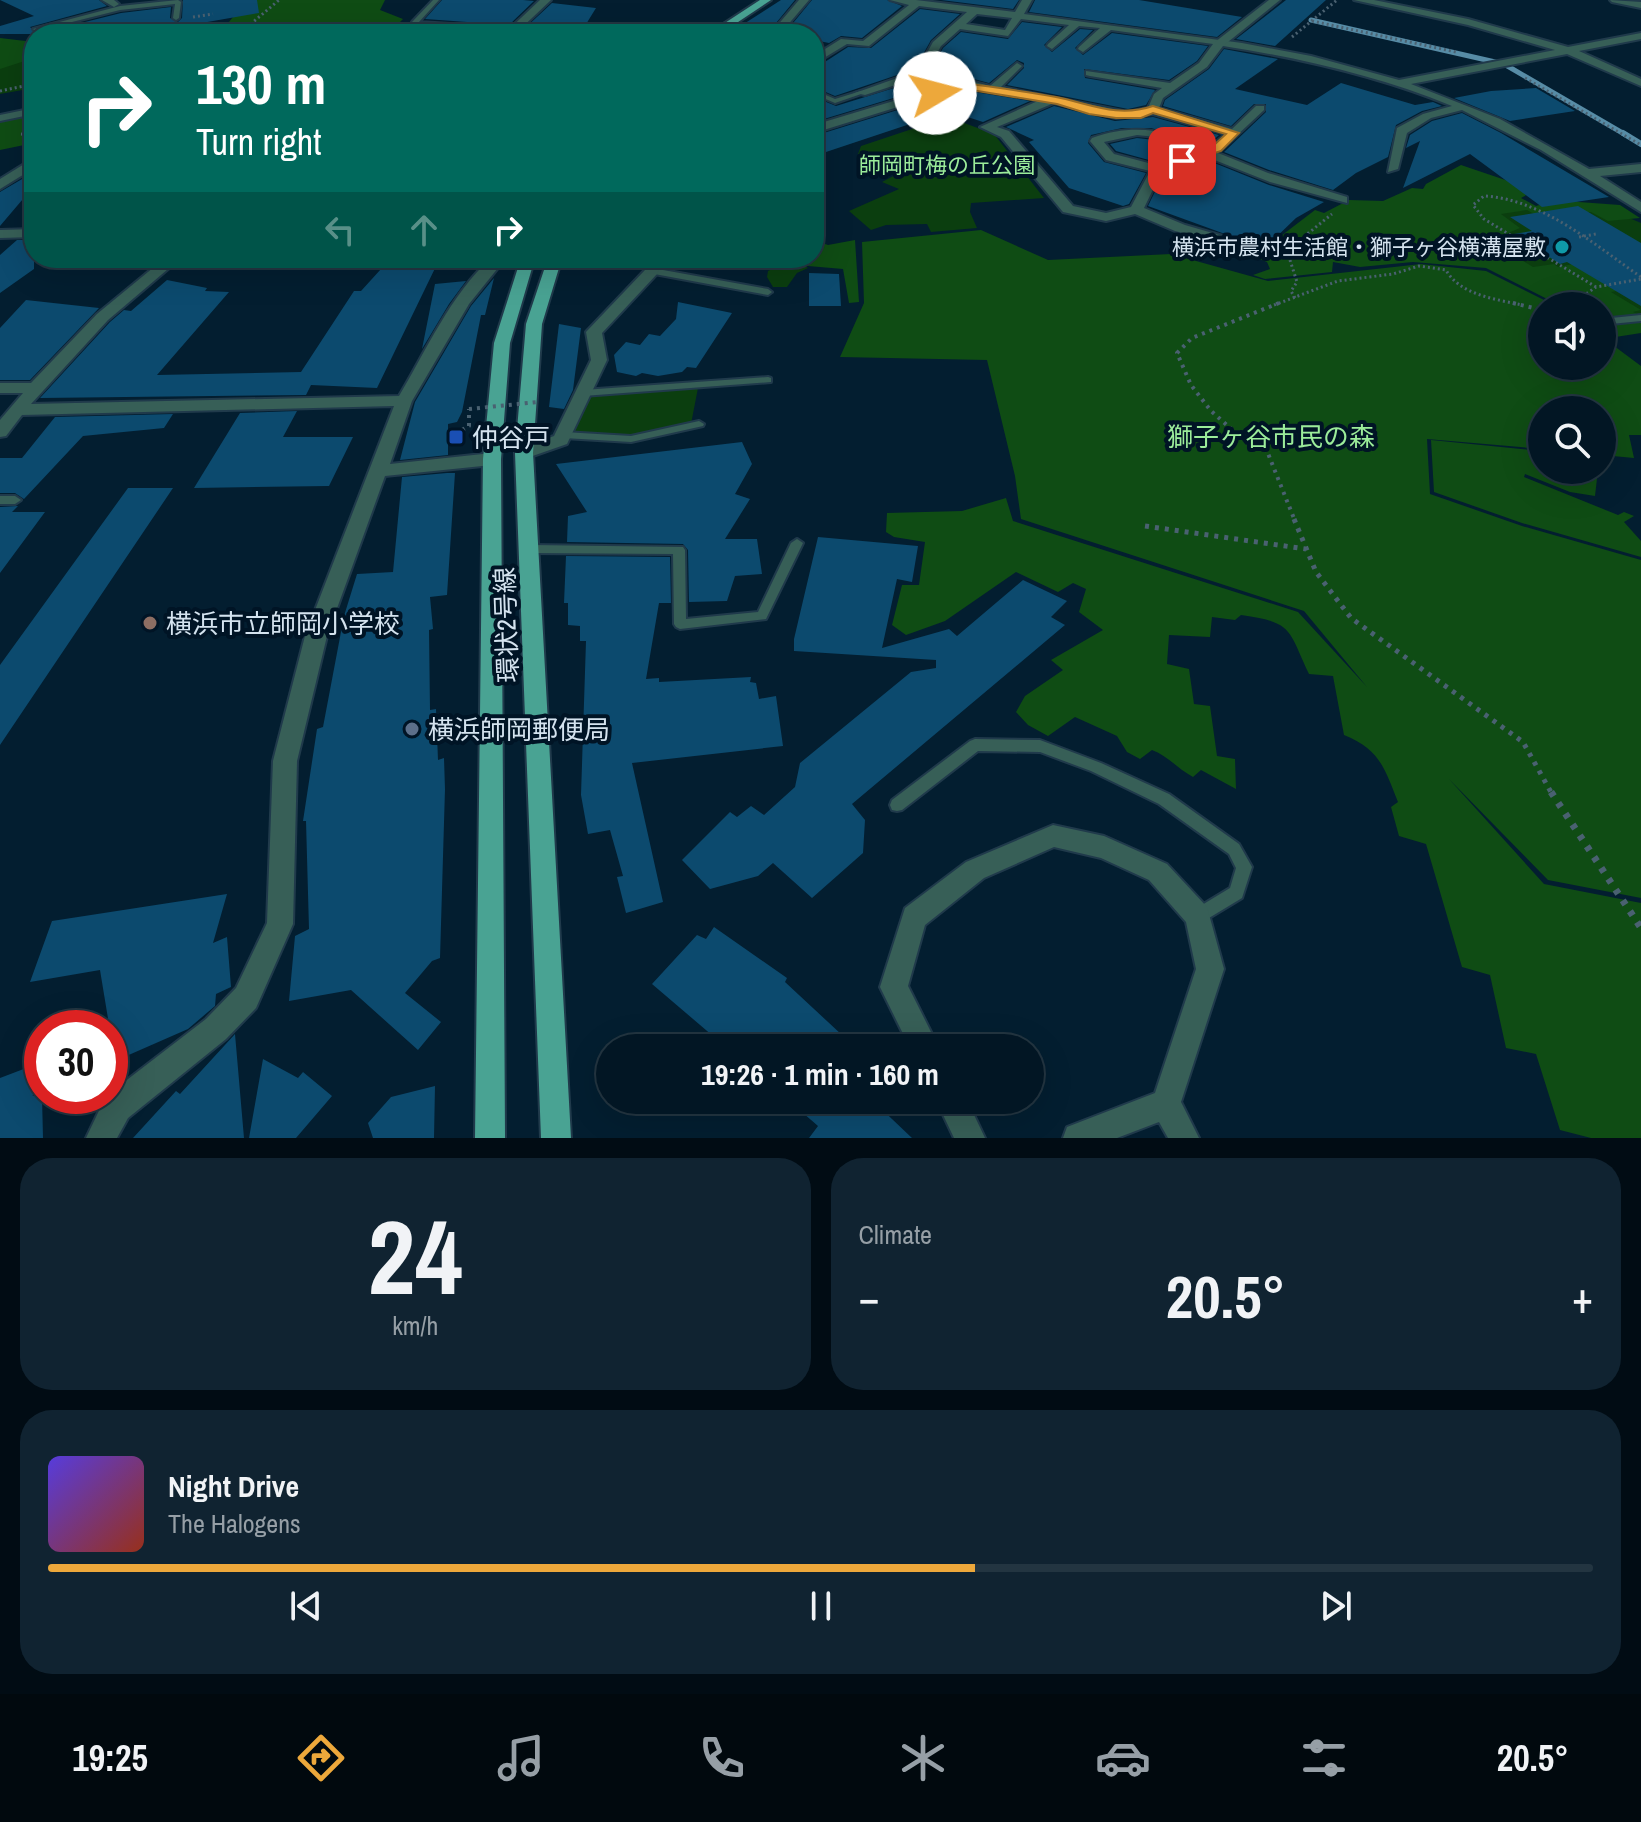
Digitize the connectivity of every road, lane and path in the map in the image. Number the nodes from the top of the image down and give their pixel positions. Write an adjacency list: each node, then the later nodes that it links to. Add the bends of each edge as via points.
1 (279, 0): 22 (path)
2 (436, 0): 23 (lane, via 414,23)
3 (546, 0): 24 (street)
4 (747, 0): 25 (main road)
5 (766, 0): 26 (main road)
6 (804, 0): 27 (street)
7 (895, 0): 13 (street)
8 (1027, 0): 18 (street)
9 (1275, 0): 31 (street)
10 (1337, 0): 35 (path)
11 (1359, 0): 34 (street)
12 (1615, 0): 16 (street)
13 (917, 3): 15 (street); 36 (street, via 865,44 845,41)
14 (114, 4): 19 (lane, via 178,2); 21 (lane)
15 (960, 4): 17 (street)
16 (1641, 5)
17 (974, 11): 18 (street); 28 (street)
18 (1019, 15): 20 (street); 28 (street, via 1008,33)
19 (176, 18)
20 (1078, 22): 29 (street); 32 (street)
21 (52, 24)
22 (251, 24)
23 (425, 24)
24 (520, 24)
25 (718, 24)
26 (722, 24)
27 (784, 24)
28 (955, 25): 38 (street, via 937,44)
29 (1108, 27): 31 (street); 33 (street)
30 (1641, 36): 34 (street)
31 (1219, 44): 35 (street); 44 (street, via 1203,65)
32 (1052, 46)
33 (1083, 49)
34 (1569, 50): 40 (street); 41 (street)
35 (1272, 53): 40 (street)
36 (824, 55)
37 (1017, 66): 45 (street)
38 (924, 72): 42 (street); 47 (street)
39 (1090, 73): 44 (street)
40 (1400, 83): 50 (street)
41 (1641, 83)
42 (958, 85): 45 (street); 55 (street)
43 (24, 86): 46 (path)
44 (1171, 86): 52 (street, via 1158,96)
45 (992, 90): 49 (street)
46 (0, 91)
47 (861, 93): 48 (lane, via 835,101)
48 (824, 96)
49 (1051, 100): 52 (street, via 1116,115); 66 (street, via 986,127 1005,134 1068,209 1106,217)
50 (1463, 106): 61 (street, via 1427,116 1401,131); 62 (street)
51 (1260, 108): 56 (street)
52 (1153, 110): 56 (street)
53 (24, 113): 54 (street)
54 (0, 118)
55 (824, 126)
56 (1234, 133): 57 (street, via 1226,144)
57 (1207, 152): 60 (street); 60 (street, via 1153,131 1114,131 1096,141 1110,157); 64 (street, via 1251,172)
58 (1641, 168): 62 (street)
59 (24, 169): 63 (street)
60 (1157, 169): 66 (street)
61 (1392, 169)
62 (1587, 173): 65 (street)
63 (0, 185)
64 (1342, 200): 82 (path, via 1341,207 1306,235 1289,257 1297,282 1291,291)
65 (1641, 208)
66 (1136, 210): 71 (street)
67 (24, 233): 68 (street)
68 (0, 234)
69 (1596, 234): 70 (path)
70 (1579, 237): 78 (path); 79 (path, via 1526,203 1500,194 1475,199 1473,205 1484,219)
71 (1235, 244)
72 (161, 268): 88 (street, via 114,304)
73 (488, 268): 90 (street)
74 (525, 268): 98 (main road, 環状2号線, via 502,343)
75 (552, 268): 97 (main road, 環状2号線, via 534,324)
76 (651, 268): 89 (street, via 594,332 599,360)
77 (667, 268): 80 (lane)
78 (1641, 278): 79 (path)
79 (1596, 287): 81 (path)
80 (768, 292)
81 (1589, 292)
82 (1295, 298): 83 (path, via 1338,281 1419,266 1446,270 1454,284); 105 (path, via 1192,338 1177,353 1199,400 1237,435 1267,451)
83 (1528, 307)
84 (1641, 318): 85 (lane)
85 (1616, 320)
86 (768, 380): 89 (lane)
87 (0, 388): 88 (street)
88 (34, 388): 92 (street)
89 (583, 393): 96 (street)
90 (404, 401): 92 (street); 99 (street)
91 (538, 402): 94 (path, bridge, via 469,409 469,426)
92 (17, 410): 95 (street)
93 (699, 424): 96 (lane, via 631,439)
94 (462, 430)
95 (0, 432)
96 (564, 435): 97 (street)
97 (524, 453): 104 (main road, 環状2号線)
98 (492, 459): 99 (street); 113 (main road, 環状2号線)
99 (377, 471): 112 (street, via 316,636 285,761 280,924 246,998 216,1029 117,1107)
100 (0, 500): 101 (lane)
101 (15, 500)
102 (1145, 526): 105 (path)
103 (797, 543): 104 (lane, via 762,616 680,624 679,550)
104 (530, 549): 114 (main road, 環状2号線)
105 (1307, 549): 108 (path, via 1316,572 1351,618 1523,742)
106 (897, 805): 107 (lane, via 975,745 1040,746 1164,799 1234,849 1244,867 1236,893)
107 (1198, 916): 109 (street, via 1158,872 1104,847 1053,836 975,870 914,917 894,987); 110 (street, via 1210,969)
108 (1641, 928)
109 (918, 1034)
110 (1166, 1104): 116 (street); 117 (street)
111 (958, 1114): 115 (street)
112 (101, 1138)
113 (490, 1138)
114 (556, 1138)
115 (970, 1138)
116 (1078, 1138)
117 (1184, 1138)

